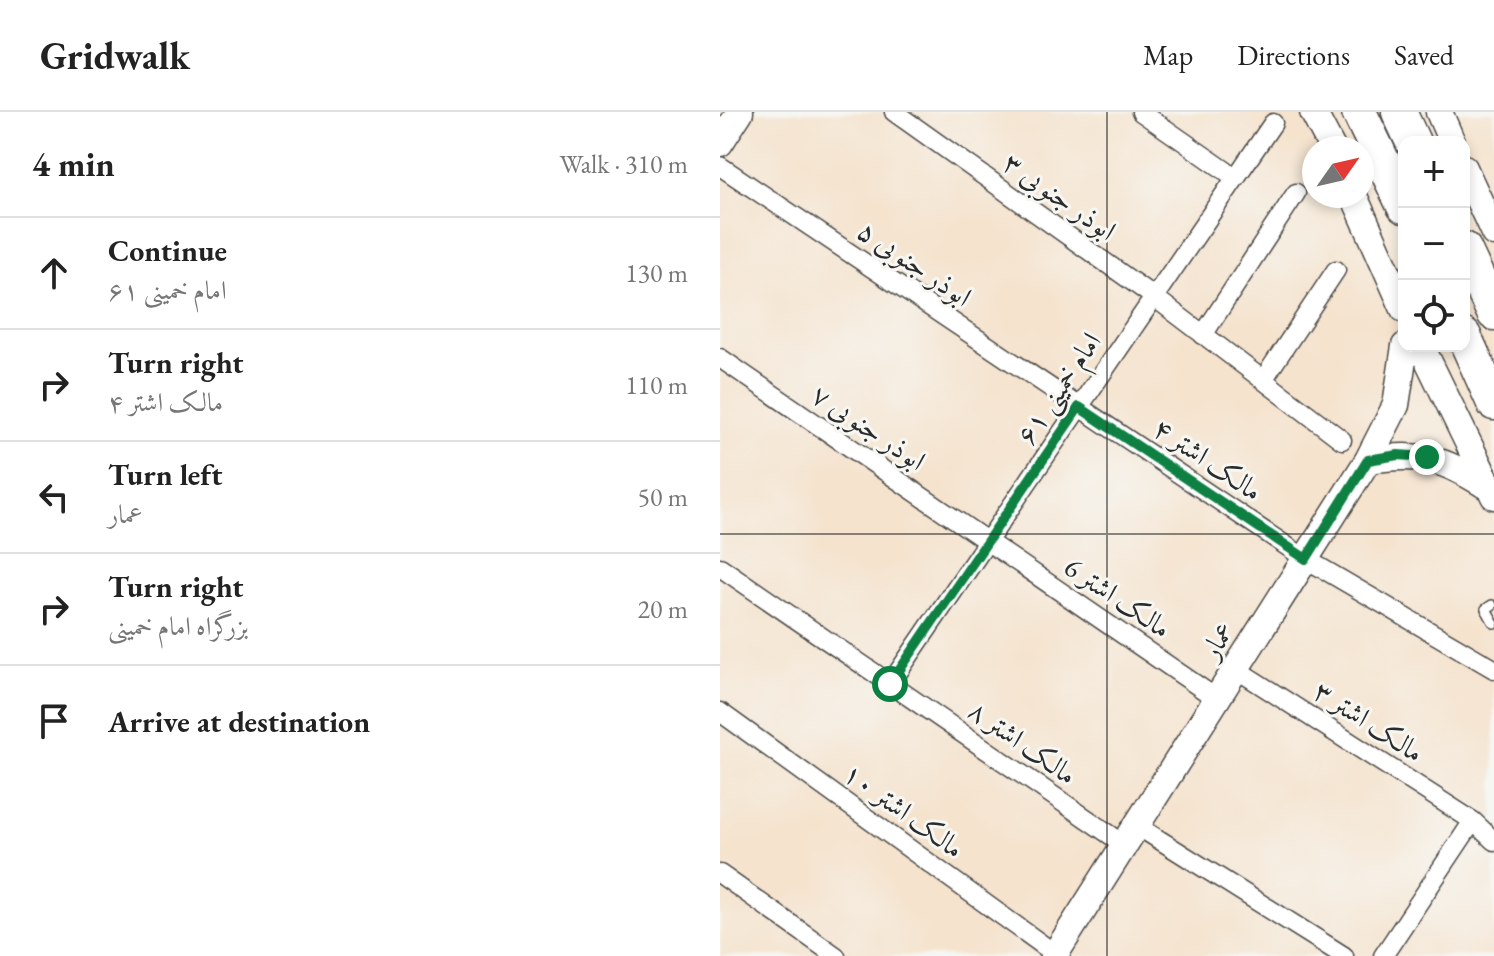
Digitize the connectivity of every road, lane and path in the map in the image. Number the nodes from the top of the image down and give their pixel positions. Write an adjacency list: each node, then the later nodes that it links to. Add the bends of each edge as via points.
1 (740, 112): 14 (street)
2 (894, 112): 25 (street, ابوذر جنوبی ۳)
3 (1141, 112): 16 (street)
4 (1313, 112): 10 (street)
5 (1328, 112): 11 (street)
6 (1359, 112): 19 (highway)
7 (1399, 112): 12 (highway)
8 (1439, 112): 13 (street)
9 (1273, 123): 16 (street, امام خمینی ۶۱)
10 (1326, 136)
11 (1330, 136)
12 (1410, 136)
13 (1449, 136)
14 (720, 143)
15 (720, 166): 34 (street, ابوذر جنوبی ۵)
16 (1236, 178): 25 (street, امام خمینی ۶۱)
17 (1470, 181): 21 (street)
18 (1296, 193): 27 (street)
19 (1398, 193)
20 (1359, 208): 24 (street)
21 (1494, 233)
22 (1470, 262): 26 (highway)
23 (1336, 270): 32 (street)
24 (1398, 295)
25 (1154, 297): 27 (street, ابوذر جنوبی ۳); 34 (street, امام خمینی ۶۱)
26 (1494, 313)
27 (1203, 335): 32 (street, ابوذر جنوبی ۳)
28 (1470, 349): 33 (highway)
29 (1404, 352): 36 (street, عمار, via 1396,405)
30 (1424, 352): 37 (street)
31 (720, 358): 38 (street, ابوذر جنوبی ۷)
32 (1263, 380): 35 (street, ابوذر جنوبی ۳)
33 (1494, 403)
34 (1079, 407): 38 (street, امام خمینی ۶۱); 39 (street, مالک اشتر ۴)
35 (1342, 440)
36 (1368, 460): 37 (street, via 1427,457 1453,465); 39 (street, عمار)
37 (1492, 492)
38 (987, 542): 45 (street, امام خمینی ۶۱); 46 (street, مالک اشتر 6)
39 (1306, 559): 43 (street, عمار); 44 (street, مالک اشتر ۴)
40 (720, 567): 45 (street, مالک اشتر ۸)
41 (1493, 605): 42 (lane, via 1486,609)
42 (1494, 623)
43 (1236, 669): 46 (street, عمار); 48 (street, مالک اشتر ۳)
44 (1494, 669)
45 (890, 684): 49 (street, مالک اشتر ۸)
46 (1217, 699): 49 (street, عمار)
47 (720, 712): 52 (street, مالک اشتر ۱۰)
48 (1473, 821): 50 (street, مالک اشتر ۳); 55 (street)
49 (1136, 839): 52 (street, عمار); 54 (street, مالک اشتر ۸)
50 (1494, 841)
51 (720, 874): 53 (street)
52 (1056, 955)
53 (836, 956)
54 (1344, 956)
55 (1383, 956)

